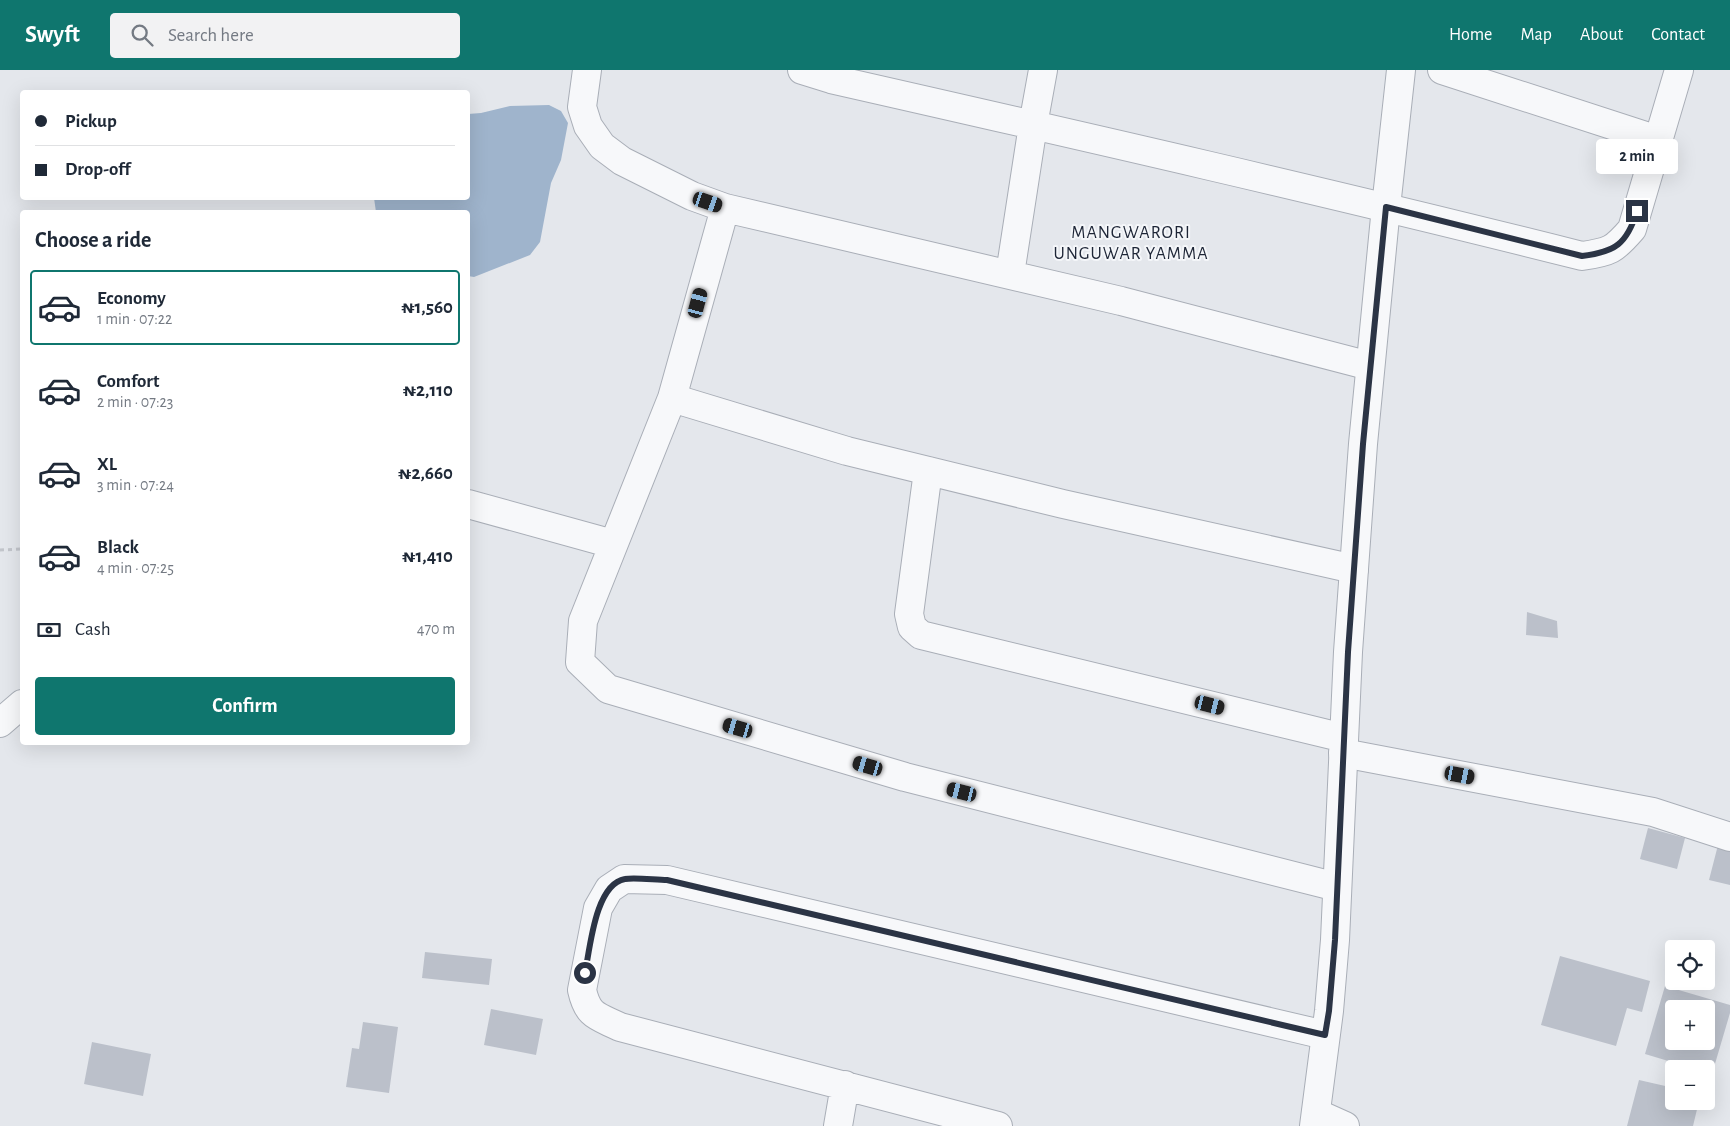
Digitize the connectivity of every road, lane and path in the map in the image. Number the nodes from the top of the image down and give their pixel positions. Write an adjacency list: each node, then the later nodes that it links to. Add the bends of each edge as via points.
1 (586, 70): 10 (street, via 582,107 588,126 602,146 622,161 692,196)
2 (802, 70): 7 (street)
3 (1043, 70): 7 (street)
4 (1401, 70): 9 (street)
5 (1442, 70): 8 (street)
6 (1680, 70): 8 (street)
7 (1033, 124): 9 (street); 11 (street)
8 (1658, 140): 9 (street, via 1632,228 1618,245 1602,254 1582,256)
9 (1386, 207): 12 (street)
10 (725, 208): 11 (street); 13 (street)
11 (1010, 274): 12 (street)
12 (1370, 366): 19 (street)
13 (672, 398): 14 (street, via 847,451); 16 (street)
14 (928, 471): 19 (street); 22 (street, via 909,614 912,626 921,635)
15 (470, 505): 16 (street)
16 (613, 544): 24 (street, via 583,621 580,662 608,689 906,777)
17 (20, 549): 18 (path)
18 (0, 550)
19 (1354, 569): 22 (street)
20 (20, 706): 21 (street)
21 (0, 723)
22 (1344, 745): 23 (street, via 1653,812); 24 (street)
23 (1730, 837)
24 (1337, 886): 25 (street)
25 (1325, 1035): 26 (street, via 667,880 624,878 609,889 598,908 582,990 591,1012 620,1027); 27 (street)
26 (845, 1085): 28 (street); 29 (street)
27 (1315, 1120): 30 (street)
28 (838, 1126)
29 (998, 1126)
30 (1345, 1126)

